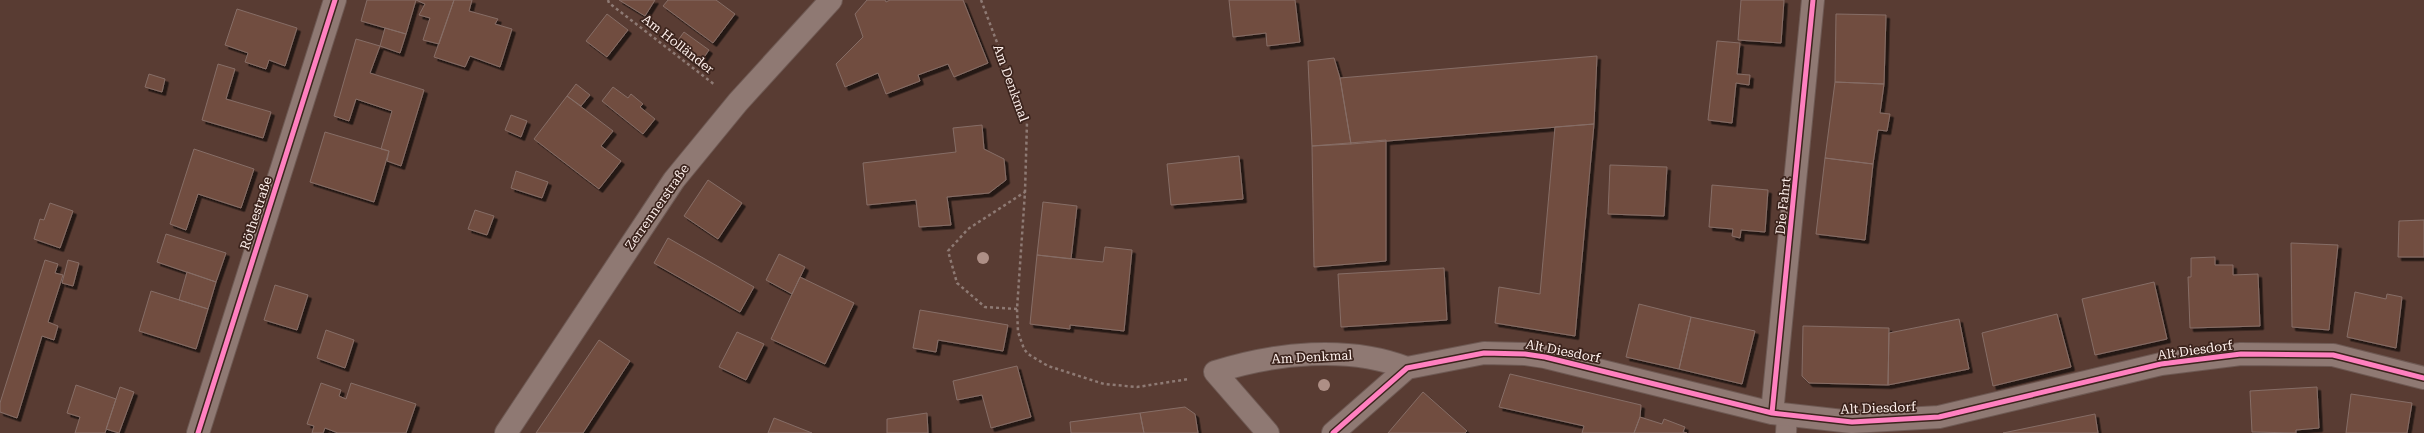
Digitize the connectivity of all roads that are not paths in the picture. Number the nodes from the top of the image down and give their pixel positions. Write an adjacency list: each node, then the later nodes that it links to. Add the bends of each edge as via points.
1 (335, 0): 7 (street, Röthestraße)
2 (831, 0): 8 (street, Zerrennerstraße, via 738,102 674,180)
3 (1813, 0): 6 (street, Die Fahrt)
4 (1408, 368): 6 (street, Alt Diesdorf, via 1471,355 1525,354 1566,360); 9 (street, Am Denkmal, via 1372,357 1335,353 1266,360 1215,372); 10 (street, Alt Diesdorf)
5 (2424, 378): 6 (street, Alt Diesdorf, via 2333,356 2241,354 2162,364 1939,417 1852,422)
6 (1782, 420)
7 (198, 433)
8 (506, 433)
9 (1268, 433)
10 (1333, 433)

